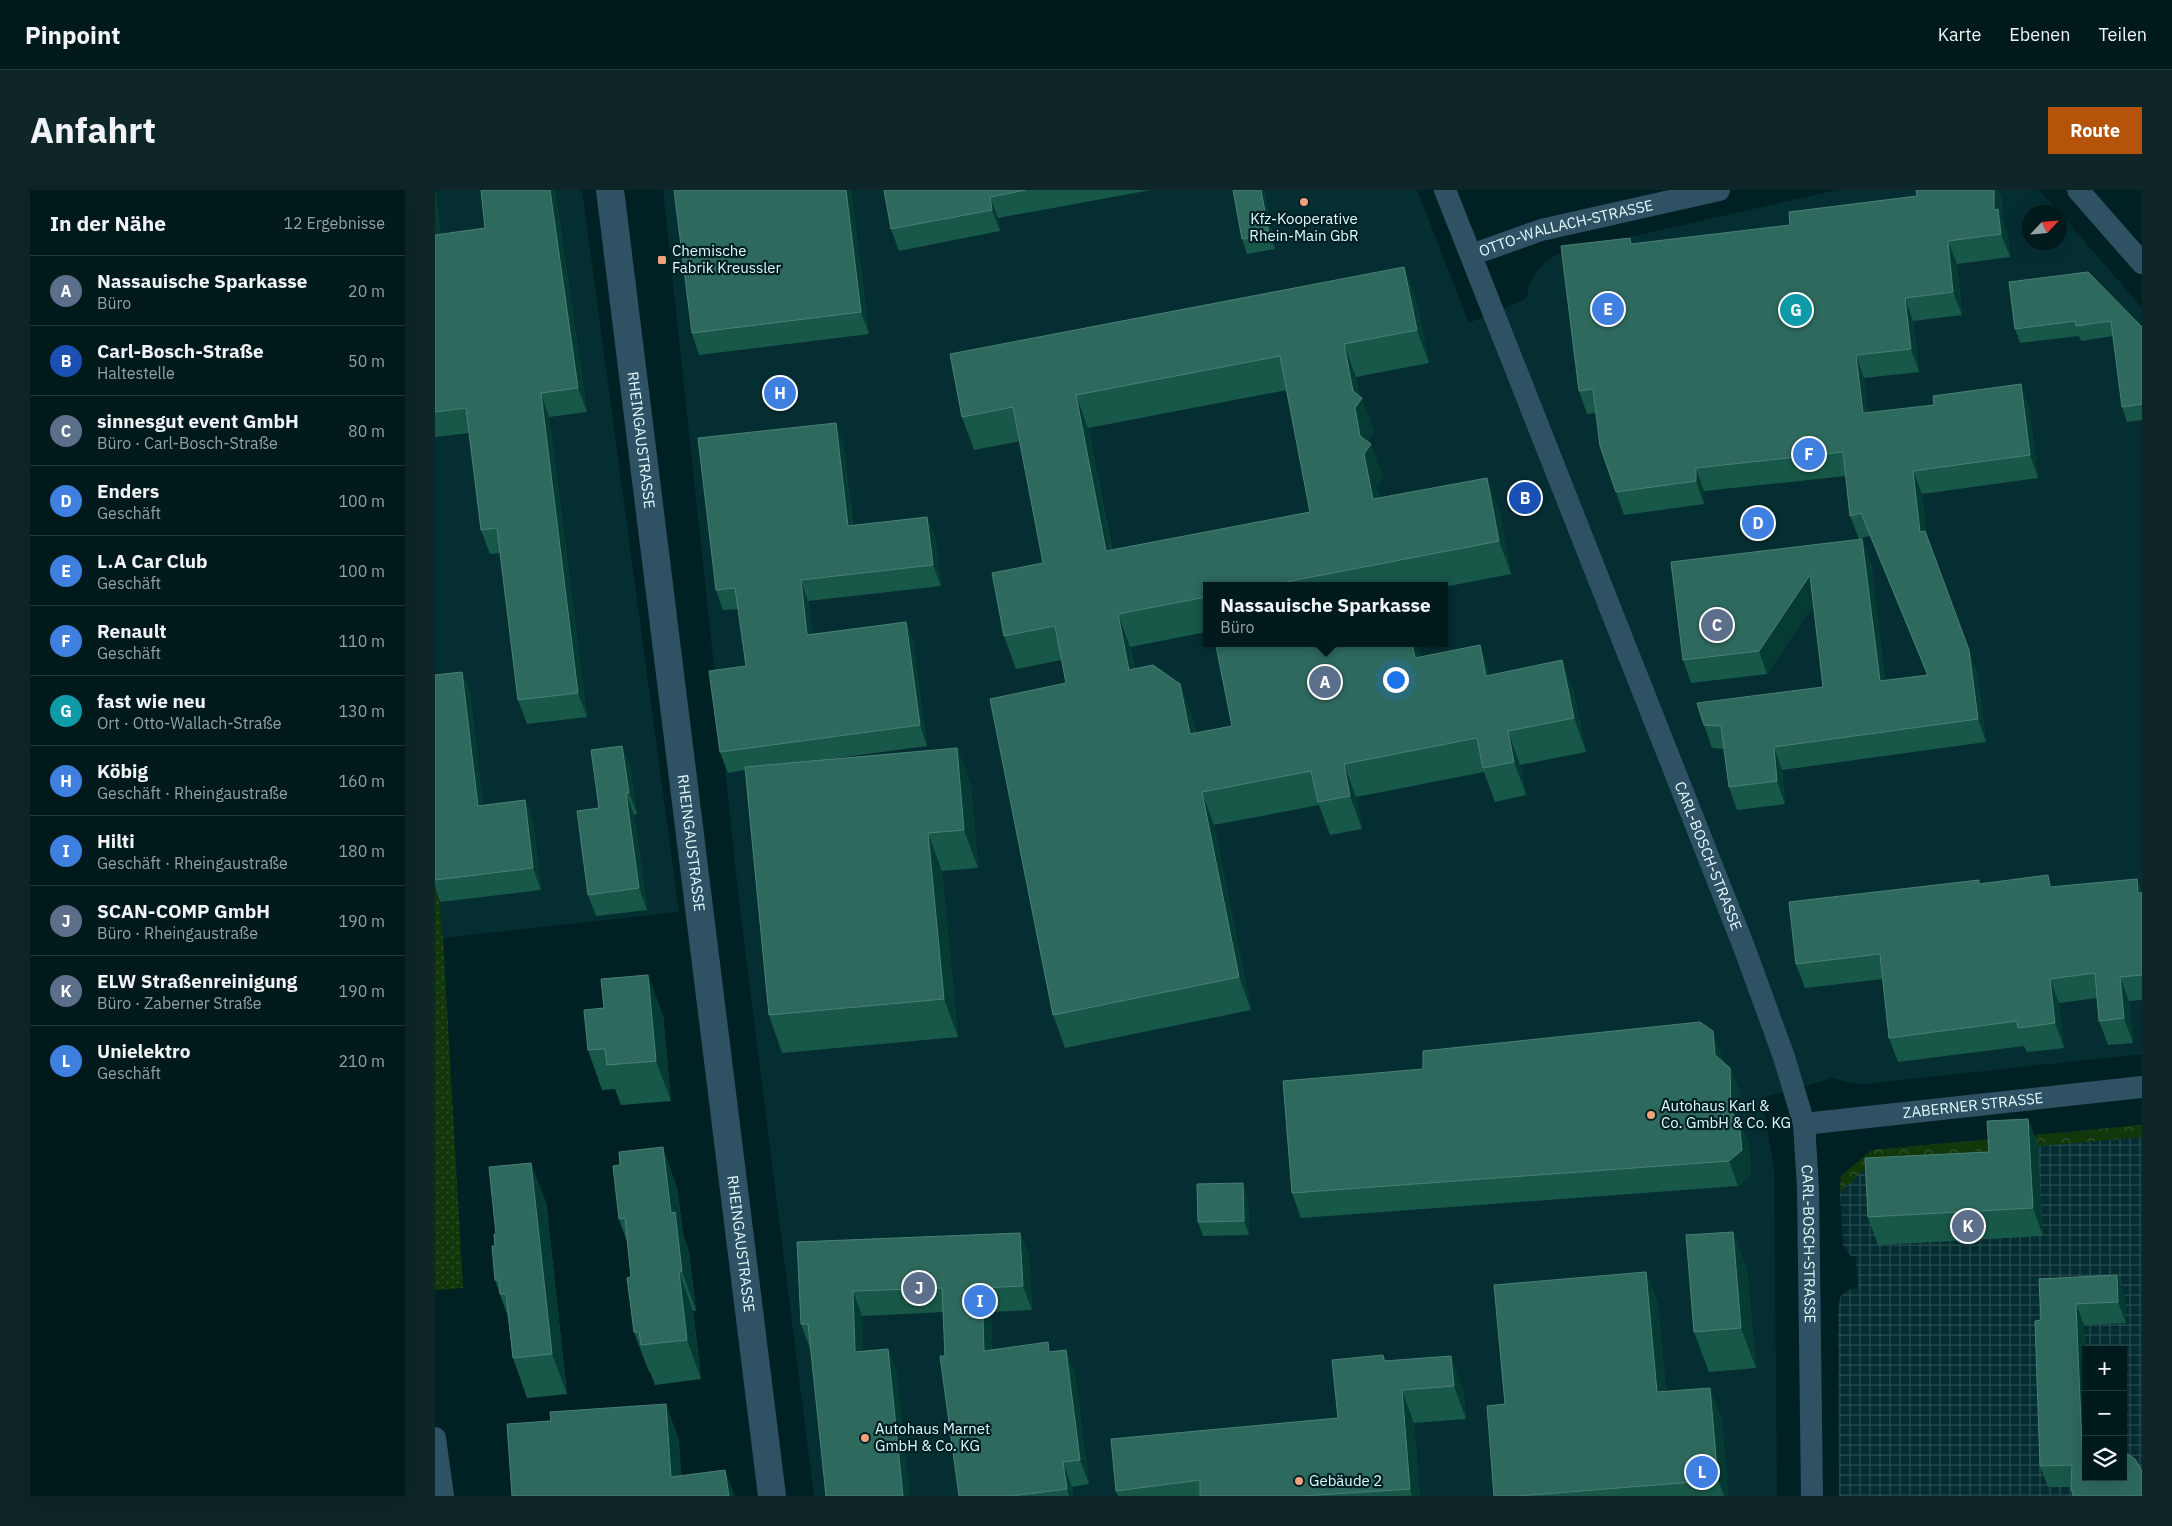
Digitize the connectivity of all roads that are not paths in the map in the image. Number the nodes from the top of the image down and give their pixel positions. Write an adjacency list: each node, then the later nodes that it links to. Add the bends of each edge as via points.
1 (610, 190): 11 (street, RHEINGAUSTRASSE)
2 (1445, 190): 5 (street, CARL-BOSCH-STRASSE)
3 (1719, 190): 5 (street, OTTO-WALLACH-STRASSE, via 1541,230)
4 (2077, 190): 6 (street)
5 (1471, 255): 8 (street, CARL-BOSCH-STRASSE, via 1731,913 1784,1056)
6 (2142, 262)
7 (2142, 1087): 8 (street, ZABERNER STRASSE)
8 (1804, 1124): 12 (street, CARL-BOSCH-STRASSE, via 1808,1171)
9 (435, 1438): 10 (street)
10 (443, 1496)
11 (772, 1496)
12 (1812, 1496)

